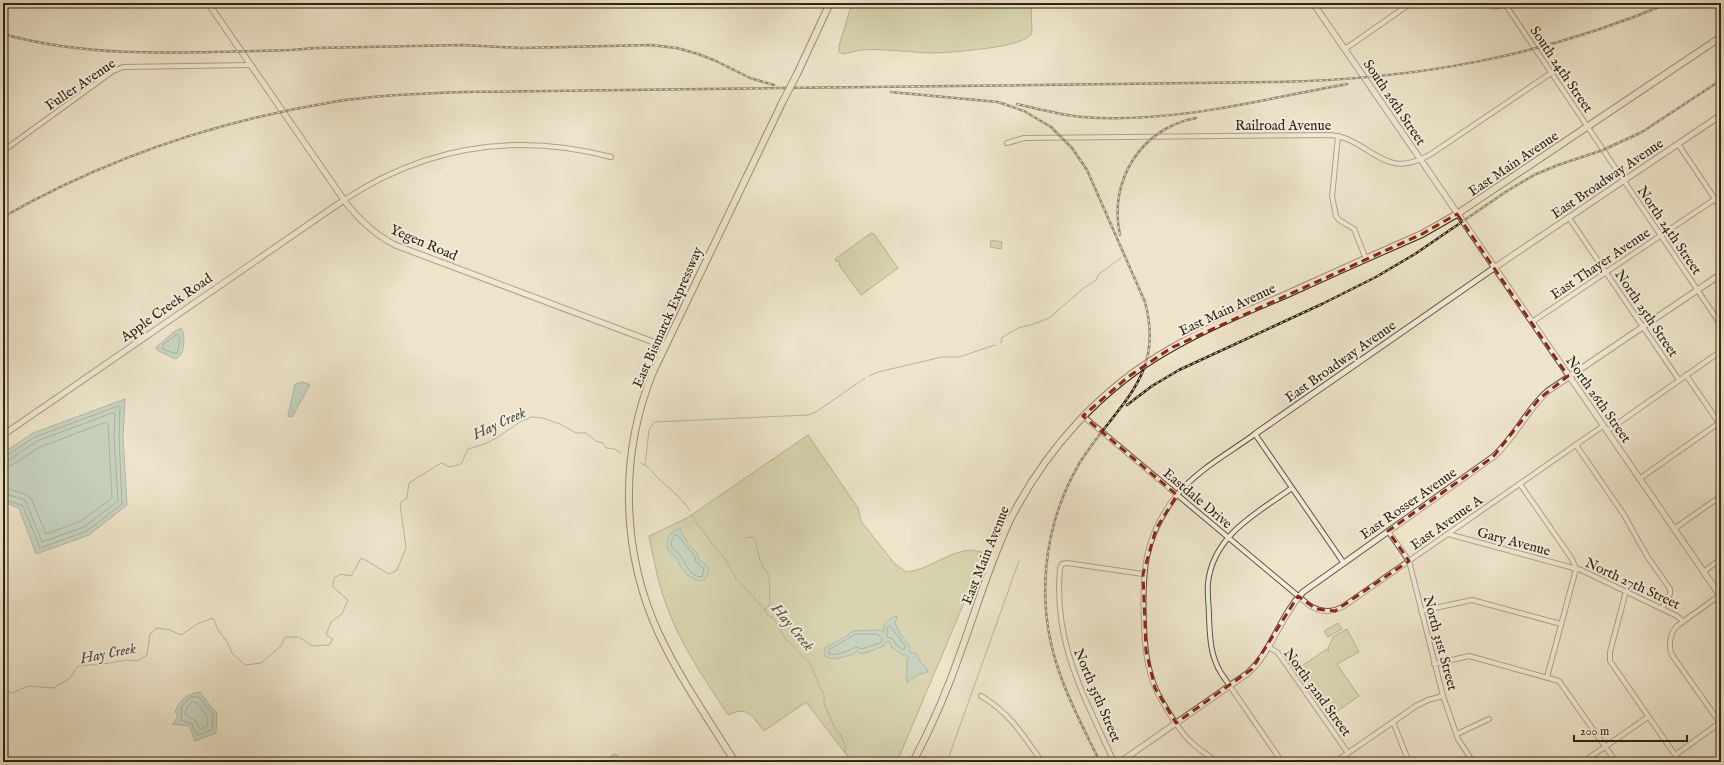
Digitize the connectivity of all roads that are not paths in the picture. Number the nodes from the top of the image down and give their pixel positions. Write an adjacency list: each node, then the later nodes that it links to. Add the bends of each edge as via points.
1 (208, 3): 9 (street, Yegen Road)
2 (830, 3): 35 (main road, East Bismarck Expressway, bridge)
3 (1313, 3): 8 (street, South 26th Street)
4 (1411, 3): 8 (street)
5 (1485, 4): 6 (street, via 1493,7)
6 (1507, 4): 10 (street, South 24th Street)
7 (1721, 37): 12 (main road, East Main Avenue)
8 (1345, 49): 18 (street, South 26th Street)
9 (250, 65): 16 (street, Fuller Avenue, via 128,66 118,69); 22 (street, Yegen Road)
10 (1551, 73): 12 (street, South 24th Street); 18 (street, Railroad Avenue)
11 (1721, 115): 15 (street, East Broadway Avenue)
12 (1587, 127): 19 (street, North 24th Street); 24 (main road, East Main Avenue)
13 (1338, 136): 14 (street, Railroad Avenue, via 1024,138); 18 (street, Railroad Avenue, via 1374,156 1391,162); 27 (street, via 1332,196 1336,216 1354,229)
14 (1007, 143)
15 (1678, 144): 19 (street, East Broadway Avenue); 21 (street)
16 (3, 151)
17 (611, 157): 22 (street, via 537,144 463,150 405,167)
18 (1420, 159): 24 (street, South 26th Street)
19 (1624, 181): 25 (street, East Broadway Avenue); 26 (street, North 24th Street)
20 (1721, 194): 21 (street, East Thayer Avenue)
21 (1715, 199): 23 (street); 26 (street, East Thayer Avenue)
22 (344, 200): 35 (street, Yegen Road, via 367,227 395,245); 44 (street, Apple Creek Road)
23 (1721, 208)
24 (1457, 214): 27 (main road, East Main Avenue, via 1422,234); 28 (street, North 26th Street)
25 (1569, 218): 28 (street, East Broadway Avenue); 29 (street, North 25th Street)
26 (1660, 236): 29 (street, East Thayer Avenue); 31 (street, North 24th Street)
27 (1366, 258): 40 (main road, East Main Avenue, via 1171,348 1120,383)
28 (1494, 268): 32 (street, North 26th Street); 43 (street, East Broadway Avenue)
29 (1606, 272): 32 (street, East Thayer Avenue); 34 (street, North 25th Street)
30 (1721, 274): 31 (street, East Rosser Avenue)
31 (1697, 290): 33 (street, North 24th Street); 34 (street, East Rosser Avenue)
32 (1532, 322): 38 (street, North 26th Street)
33 (1721, 325)
34 (1643, 326): 38 (street, East Rosser Avenue); 39 (street, North 25th Street)
35 (664, 346): 83 (main road, East Bismarck Expressway, via 643,398 632,447 629,512 634,556 644,596 660,637)
36 (1721, 351): 37 (street, East Avenue A)
37 (1686, 375): 39 (street, East Avenue A); 41 (street)
38 (1568, 376): 42 (street, North 26th Street); 52 (street, East Rosser Avenue, via 1539,399 1506,445 1493,457)
39 (1679, 380): 42 (street, East Avenue A)
40 (1083, 416): 49 (street, Eastdale Drive); 84 (main road, East Main Avenue, via 1046,461 1011,519 949,683)
41 (1720, 424): 46 (street)
42 (1605, 428): 45 (street, East Avenue A); 46 (street, North 26th Street)
43 (1255, 434): 48 (street); 49 (street, East Broadway Avenue, via 1200,473)
44 (3, 435)
45 (1576, 445): 47 (street, East Avenue A); 64 (street, via 1670,591)
46 (1639, 479): 51 (street, North 26th Street)
47 (1520, 484): 53 (street, East Avenue A); 58 (street, North 27th Street, via 1572,559)
48 (1292, 488): 54 (street); 57 (street)
49 (1177, 495): 54 (street, Eastdale Drive); 60 (street, East Broadway Avenue, via 1156,529)
50 (1721, 496): 51 (street)
51 (1674, 529): 59 (street, North 26th Street)
52 (1388, 531): 56 (street, North 31st Street); 57 (street, East Rosser Avenue)
53 (1448, 534): 56 (street, East Avenue A); 58 (street, Gary Avenue)
54 (1227, 537): 62 (street, Eastdale Drive); 71 (street, via 1214,560 1208,590 1212,652)
55 (1721, 559): 59 (street)
56 (1409, 561): 62 (street, East Avenue A, via 1336,611 1316,610); 65 (street, North 31st Street)
57 (1343, 562): 62 (street, East Rosser Avenue)
58 (1576, 569): 61 (street, North 27th Street); 67 (street)
59 (1703, 572): 63 (street, North 26th Street)
60 (1143, 574): 77 (street, East Broadway Avenue, via 1148,666 1158,695); 86 (street, North 35th Street, via 1067,563 1062,564 1060,569 1059,602 1067,652 1074,674)
61 (1626, 591): 64 (street, North 27th Street); 74 (street, via 1610,658 1613,667)
62 (1298, 596): 68 (street, East Rosser Avenue)
63 (1720, 596): 66 (street)
64 (1662, 608): 66 (street, North 27th Street)
65 (1421, 611): 67 (street, via 1472,600); 69 (street, North 31st Street)
66 (1683, 621): 78 (street, via 1673,631 1670,649)
67 (1561, 624): 70 (street)
68 (1268, 647): 71 (street, East Rosser Avenue, via 1252,669); 81 (street, North 32nd Street, via 1281,657)
69 (1434, 664): 70 (street, via 1469,656); 73 (street, North 31st Street)
70 (1547, 677): 80 (street, via 1562,684)
71 (1230, 686): 77 (street, East Rosser Avenue); 89 (street)
72 (981, 696): 85 (street, via 1011,720)
73 (1443, 696): 76 (street, via 1421,704); 79 (street, North 31st Street)
74 (1648, 717): 80 (street); 82 (street)
75 (1489, 719): 79 (street)
76 (1393, 722): 81 (street); 91 (street)
77 (1176, 723): 87 (street, East Rosser Avenue); 88 (street, East Broadway Avenue, via 1192,744)
78 (1720, 723): 82 (street)
79 (1457, 734): 92 (street, North 31st Street)
80 (1605, 746): 93 (street); 94 (street)
81 (1348, 753): 90 (street)
82 (1675, 755): 95 (street)
83 (735, 762)
84 (913, 762)
85 (1042, 762)
86 (1114, 762)
87 (1120, 762)
88 (1216, 762)
89 (1282, 762)
90 (1335, 762)
91 (1409, 762)
92 (1473, 762)
93 (1583, 762)
94 (1616, 762)
95 (1680, 762)

